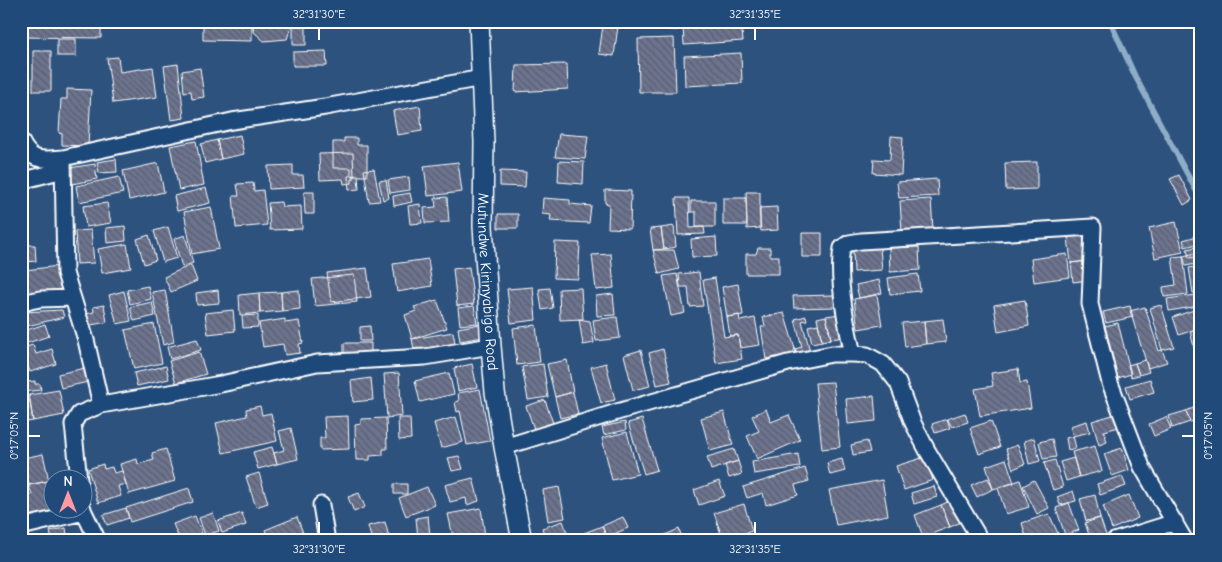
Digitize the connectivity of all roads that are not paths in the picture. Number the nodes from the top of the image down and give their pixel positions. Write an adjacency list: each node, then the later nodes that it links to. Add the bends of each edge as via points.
1 (479, 21): 2 (street, Mutundwe Kirinyabigo Road)
2 (482, 78): 4 (street, via 232,121); 8 (street, Mutundwe Kirinyabigo Road, via 483,226)
3 (21, 141): 4 (street, via 26,152)
4 (63, 164): 5 (street); 6 (street, via 66,273)
5 (21, 181)
6 (72, 298): 7 (street); 10 (street, via 86,340)
7 (21, 302)
8 (491, 346): 10 (street, via 425,357 317,363); 11 (street, Mutundwe Kirinyabigo Road)
9 (853, 354): 11 (street, via 832,354 779,366); 16 (street, via 841,256 842,248 849,243 1093,227 1090,304 1110,384 1142,467); 21 (street, via 866,355 884,364 898,383 927,450)
10 (101, 405): 12 (street, via 79,414 73,424)
11 (504, 447): 20 (street, Mutundwe Kirinyabigo Road)
12 (78, 470)
13 (321, 505): 19 (street)
14 (43, 520): 17 (street)
15 (88, 520): 18 (street)
16 (1176, 522): 22 (street); 23 (street)
17 (21, 526)
18 (98, 541)
19 (327, 541)
20 (522, 541)
21 (981, 541)
22 (1114, 541)
23 (1186, 541)

